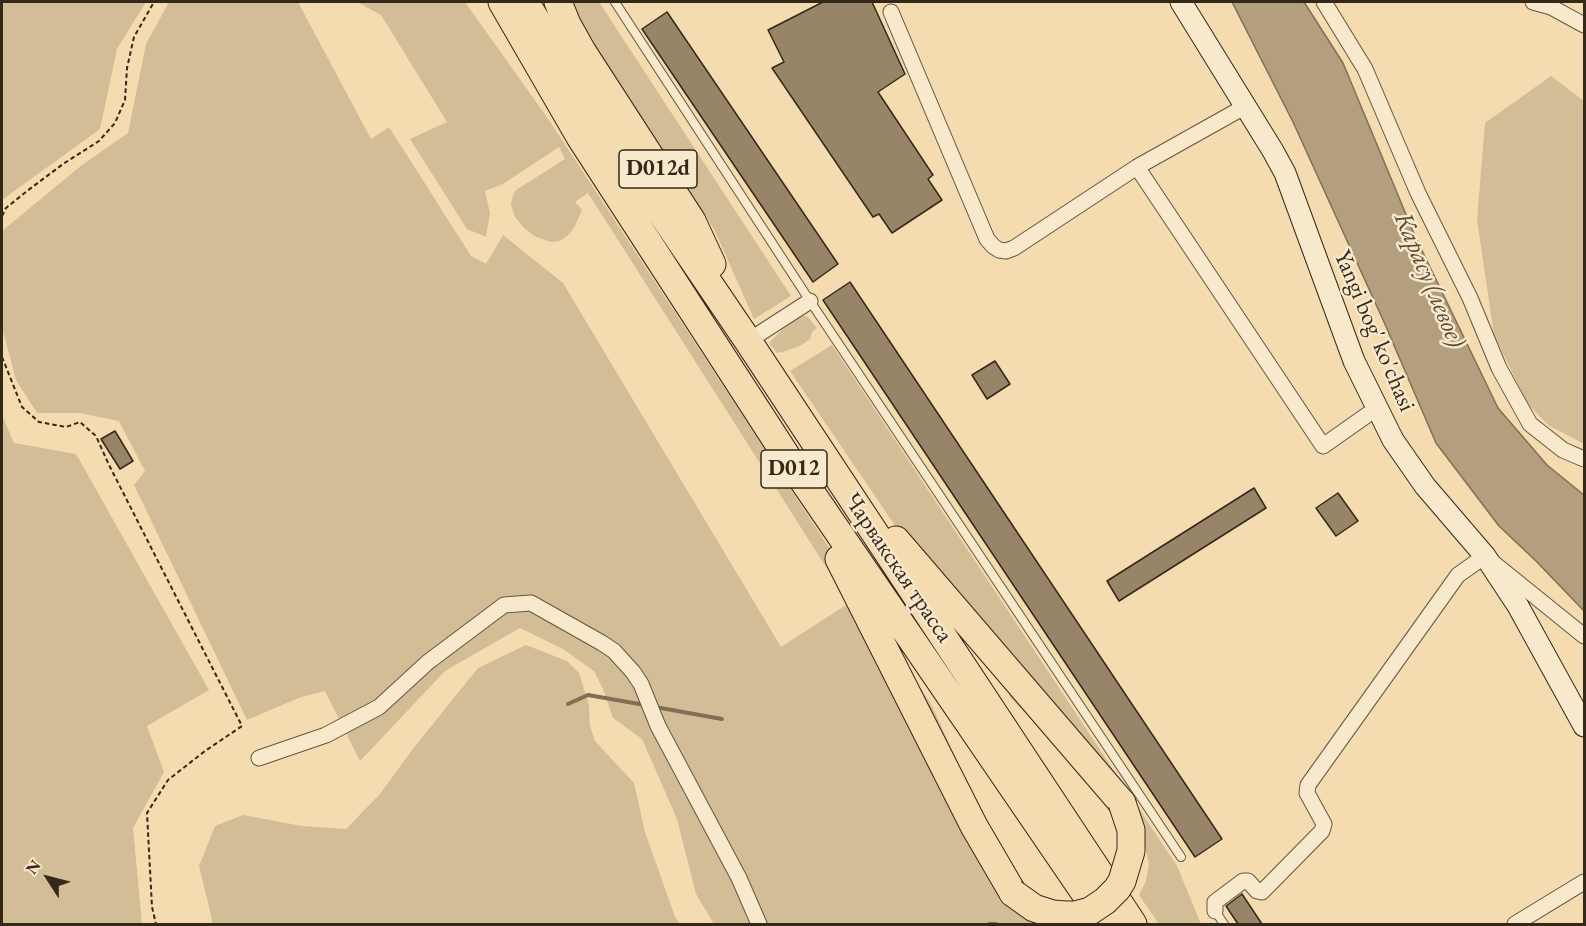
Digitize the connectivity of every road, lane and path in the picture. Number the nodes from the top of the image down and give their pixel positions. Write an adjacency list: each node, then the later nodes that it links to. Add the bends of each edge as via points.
1 (154, 2): 13 (path, via 134,37 125,100 115,123 99,141 27,191)
2 (502, 2): 20 (highway, Чарвакская трасса / D012, via 580,137)
3 (525, 2): 15 (highway, Чарвакская трасса / D012, via 599,121)
4 (558, 2): 15 (highway, D012d, via 582,51 692,221)
5 (615, 2): 14 (lane)
6 (1181, 2): 11 (main road, Yangi bog' ko'chasi)
7 (1324, 2): 19 (street, via 1365,69 1504,378 1530,423 1563,450)
8 (1533, 2): 10 (street, via 1551,7)
9 (891, 12): 12 (street, via 987,239 999,250 1014,248)
10 (1584, 26)
11 (1246, 106): 12 (street); 17 (main road, Yangi bog' ko'chasi, via 1285,173 1354,361)
12 (1137, 168): 17 (street, via 1323,446)
13 (2, 216)
14 (810, 301): 15 (street); 25 (lane)
15 (748, 341): 18 (highway, Чарвакская трасса / D012)
16 (2, 357): 28 (path, via 22,407 39,422 66,427 80,422 96,436 242,726 168,780 147,813)
17 (1377, 408): 21 (main road, Yangi bog' ko'chasi, via 1414,471)
18 (819, 449): 20 (highway, bridge, via 1122,803 1131,830 1131,851 1117,889 1090,911 1053,914 1035,908 1013,893 974,826); 31 (highway, Чарвакская трасса / D012)
19 (1584, 459)
20 (793, 466): 30 (highway, Чарвакская трасса / D012)
21 (1485, 556): 22 (street); 23 (main road, Yangi bog' ko'chasi, via 1518,606); 27 (street, via 1458,575 1308,785 1306,793 1324,824 1322,831 1262,892 1243,881 1215,902)
22 (1584, 636)
23 (1584, 726)
24 (260, 758): 29 (street, via 326,735 379,707 429,662 504,605 531,603 614,651 641,684 658,726 739,878)
25 (1181, 856)
26 (1584, 882): 33 (street)
27 (1215, 910): 32 (lane)
28 (156, 924)
29 (759, 924)
30 (1106, 924)
31 (1133, 924)
32 (1224, 924)
33 (1515, 924)

